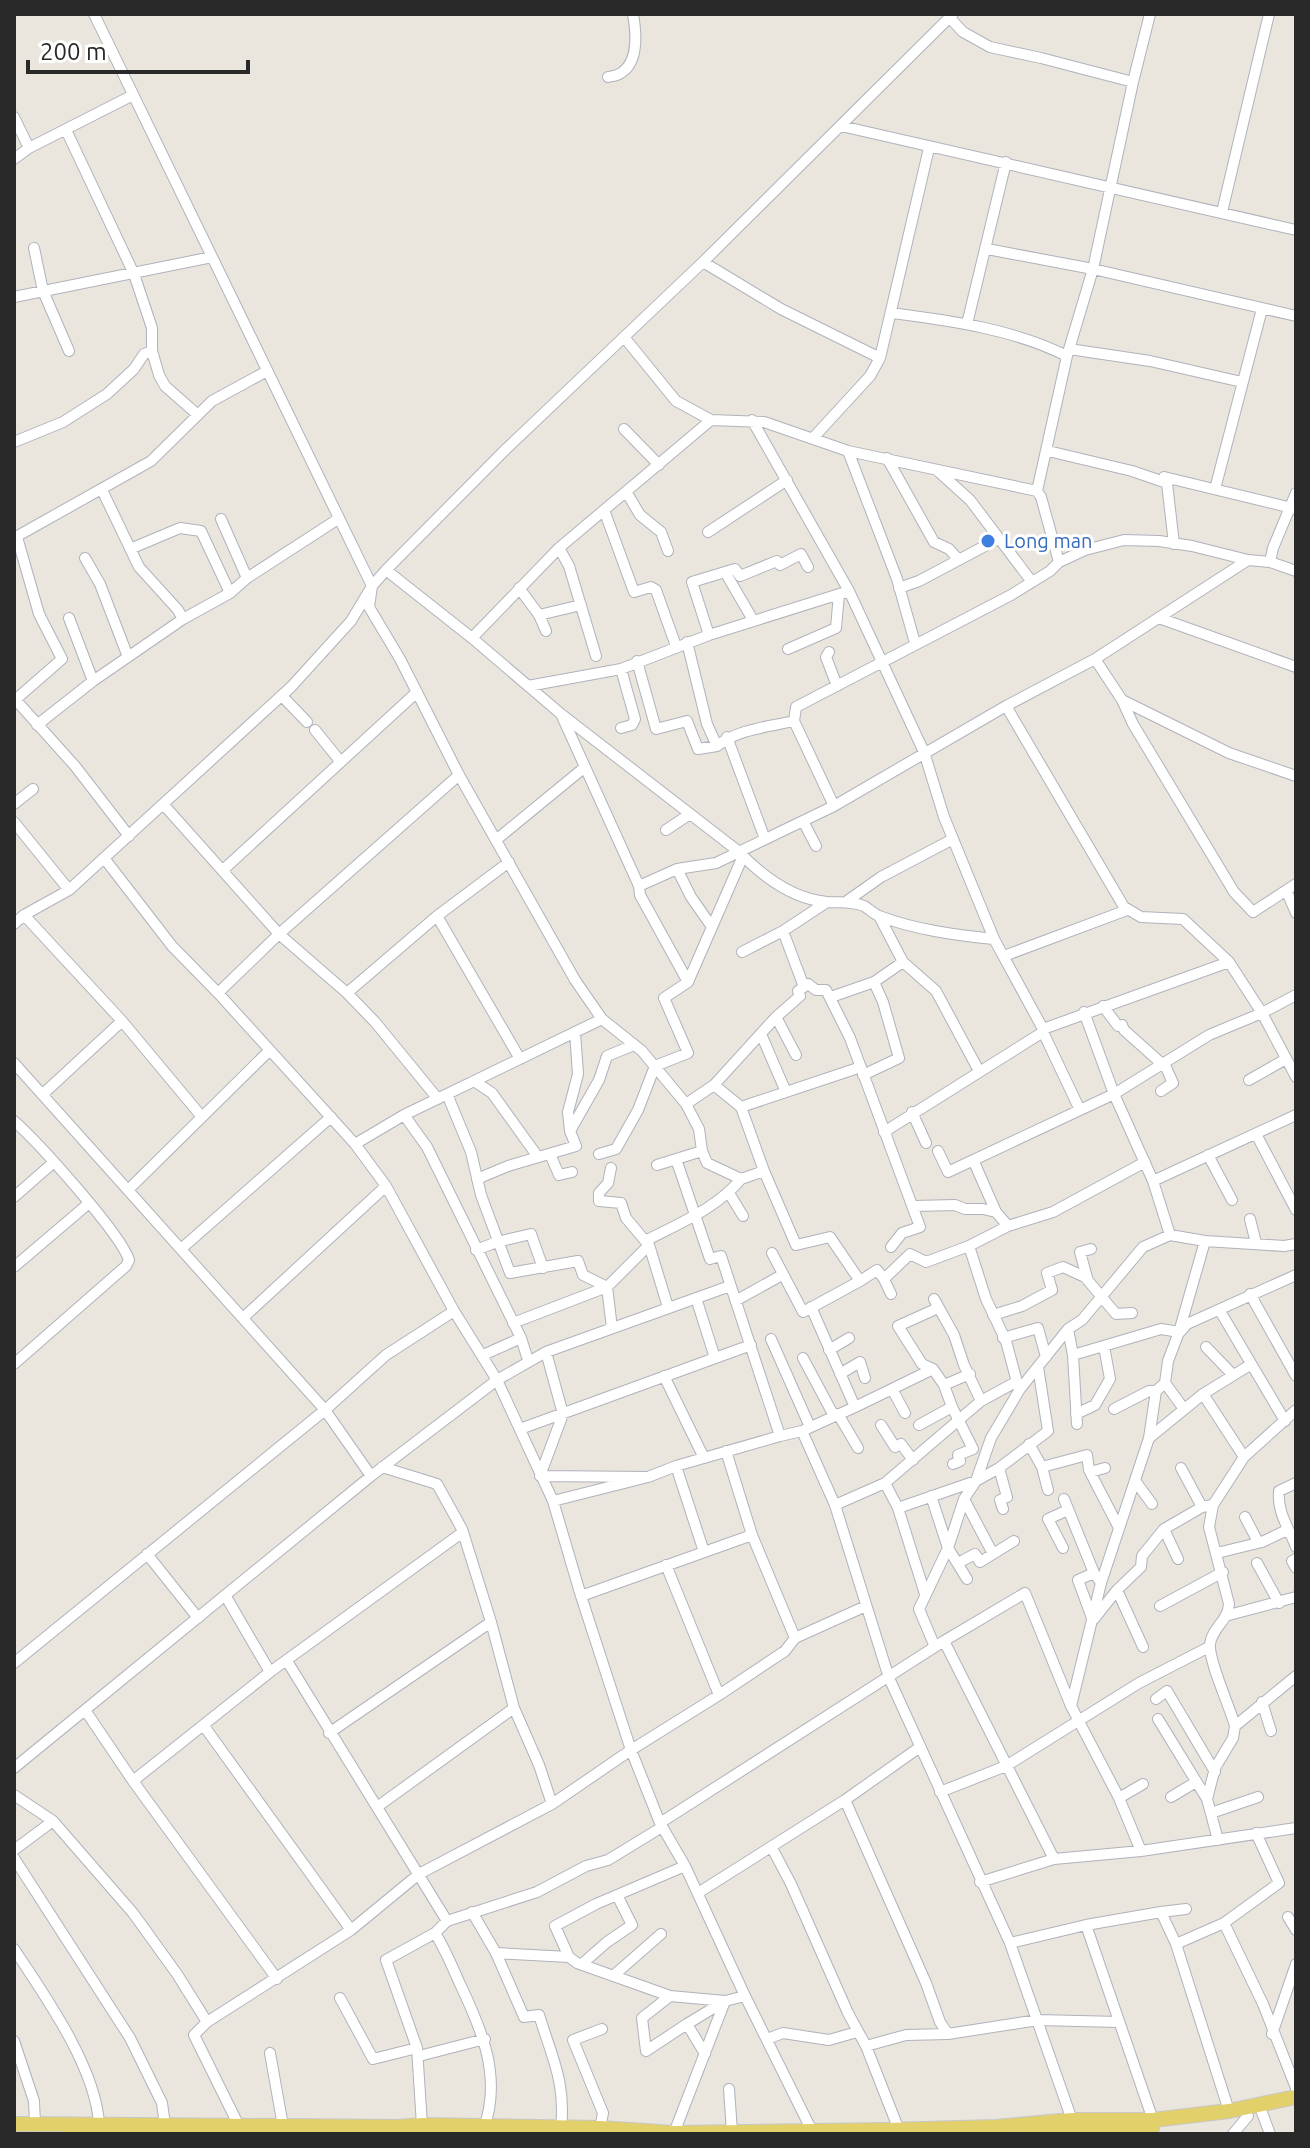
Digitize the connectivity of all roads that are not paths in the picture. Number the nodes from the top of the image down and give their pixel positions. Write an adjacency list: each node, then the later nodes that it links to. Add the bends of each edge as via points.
1 (94, 14): 8 (street)
2 (633, 14): 6 (street, via 633,52 621,73)
3 (1150, 14): 7 (street)
4 (1269, 14): 17 (street)
5 (951, 16): 7 (street, via 963,32 990,47); 10 (street)
6 (608, 77)
7 (1133, 82): 16 (street)
8 (133, 95): 11 (street); 21 (street)
9 (14, 117): 12 (street)
10 (841, 126): 13 (street); 22 (street)
11 (66, 130): 12 (street); 24 (street)
12 (29, 148): 14 (street)
13 (929, 148): 15 (street); 28 (street)
14 (14, 159)
15 (1006, 162): 16 (street); 20 (street)
16 (1110, 186): 17 (street); 23 (street)
17 (1222, 212): 18 (street)
18 (1296, 230)
19 (34, 248): 25 (street)
20 (987, 249): 23 (street); 30 (street)
21 (212, 257): 24 (street); 36 (street)
22 (703, 262): 31 (street); 35 (street, via 781,309)
23 (1093, 269): 27 (street); 34 (street)
24 (134, 274): 25 (street); 33 (street, via 152,328)
25 (43, 291): 26 (street); 32 (street)
26 (14, 297)
27 (1262, 309): 29 (street); 37 (street)
28 (892, 313): 30 (street); 35 (street)
29 (1296, 316)
30 (967, 324): 34 (street)
31 (624, 337): 39 (street, via 676,401); 73 (street)
32 (69, 351)
33 (152, 351): 38 (street, via 165,386); 43 (street, via 107,394 63,422)
34 (1068, 352): 37 (street, via 1150,361); 45 (street)
35 (880, 358): 42 (street)
36 (267, 371): 38 (street, via 212,401); 59 (street)
37 (1242, 382): 51 (street)
38 (198, 415): 52 (street, via 151,461)
39 (711, 420): 40 (street); 47 (street)
40 (752, 420): 42 (street); 49 (street)
41 (624, 429): 47 (street)
42 (813, 438): 44 (street)
43 (14, 442)
44 (848, 451): 46 (street); 80 (street)
45 (1048, 451): 50 (street); 53 (street)
46 (887, 458): 48 (street); 68 (street, via 934,542)
47 (659, 465): 54 (street)
48 (938, 471): 53 (street); 62 (street, via 970,500)
49 (787, 480): 60 (street); 82 (street)
50 (1167, 483): 51 (street, via 1164,477); 63 (street)
51 (1215, 489): 56 (street)
52 (102, 490): 61 (street); 65 (street)
53 (1037, 491): 70 (street)
54 (627, 493): 57 (street); 66 (street, via 640,515 658,528)
55 (1296, 493): 56 (street)
56 (1294, 509): 71 (street)
57 (604, 510): 64 (street); 93 (street, via 634,592 656,590)
58 (221, 519): 76 (street)
59 (338, 519): 76 (street); 78 (street)
60 (708, 532)
61 (15, 538): 108 (street, via 39,614 62,659)
62 (998, 539): 68 (street); 77 (street)
63 (1174, 544): 69 (street); 70 (street, via 1124,540)
64 (559, 548): 79 (street); 83 (street)
65 (130, 549): 81 (street, via 180,528 201,531); 87 (street, via 146,578)
66 (668, 551)
67 (85, 558): 97 (street)
68 (959, 560): 80 (street)
69 (1248, 560): 71 (street); 86 (street)
70 (1059, 562): 77 (street)
71 (1270, 562): 74 (street)
72 (808, 567): 75 (street, via 801,554 740,576 735,569)
73 (386, 570): 78 (street); 91 (street)
74 (1296, 571)
75 (725, 572): 88 (street); 90 (street, via 692,582)
76 (247, 578): 81 (street)
77 (1032, 582): 92 (street)
78 (372, 586): 106 (street, via 369,607); 107 (street, via 351,621)
79 (519, 588): 84 (street); 91 (street)
80 (899, 588): 92 (street)
81 (230, 593): 87 (street)
82 (844, 593): 88 (street); 94 (street, via 836,628); 100 (street)
83 (581, 605): 84 (street); 96 (street)
84 (539, 615): 89 (street)
85 (69, 618): 103 (street)
86 (1159, 618): 98 (street); 101 (street)
87 (183, 619): 97 (street)
88 (753, 620): 90 (street)
89 (546, 631)
90 (709, 635): 93 (street)
91 (472, 638): 104 (street)
92 (915, 643): 100 (street)
93 (682, 644): 99 (street); 116 (street)
94 (788, 649)
95 (829, 652): 105 (street, via 826,657)
96 (596, 656)
97 (128, 657): 103 (street)
98 (1095, 659): 109 (street); 110 (street)
99 (637, 661): 102 (street); 116 (street, via 656,729 687,721 698,749)
100 (880, 663): 105 (street); 117 (street)
101 (1296, 667)
102 (621, 669): 104 (street); 114 (street, via 635,719)
103 (93, 681): 113 (street)
104 (528, 686): 111 (street)
105 (837, 686): 112 (street, via 799,704)
106 (417, 692): 118 (street); 120 (street)
107 (282, 696): 118 (street); 124 (street)
108 (14, 699): 113 (street)
109 (1122, 700): 121 (street, via 1229,753); 141 (street, via 1234,892 1253,912)
110 (1006, 706): 117 (street); 145 (street)
111 (561, 714): 119 (street); 126 (street)
112 (794, 721): 115 (street); 125 (street)
113 (37, 725): 130 (street)
114 (621, 728)
115 (727, 737): 116 (street); 131 (street)
116 (717, 746)
117 (924, 752): 125 (street); 132 (street)
118 (340, 761): 139 (street)
119 (585, 767): 133 (street); 140 (street)
120 (459, 775): 133 (street); 153 (street)
121 (1296, 776)
122 (33, 789): 123 (street)
123 (14, 804)
124 (163, 804): 130 (street); 139 (street)
125 (834, 806): 127 (street)
126 (690, 814): 129 (street); 135 (street)
127 (803, 821): 131 (street); 134 (street)
128 (14, 822): 142 (street)
129 (666, 830)
130 (129, 836): 136 (street)
131 (765, 839): 135 (street)
132 (953, 839): 143 (street); 154 (street)
133 (496, 840): 137 (street)
134 (816, 846)
135 (741, 854): 138 (street); 144 (street, via 790,891); 151 (street)
136 (104, 858): 142 (street); 162 (street, via 172,946)
137 (509, 862): 148 (street); 170 (street)
138 (677, 869): 140 (street); 151 (street)
139 (223, 870): 153 (street)
140 (639, 886): 159 (street)
141 (1292, 888): 146 (street)
142 (69, 890): 147 (street)
143 (847, 901): 144 (street); 149 (street)
144 (827, 902): 152 (street)
145 (1127, 910): 156 (street); 158 (street, via 1141,917 1183,919)
146 (1296, 913)
147 (24, 915): 150 (street); 171 (street)
148 (437, 916): 163 (street); 178 (street)
149 (879, 916): 154 (street, via 943,934); 157 (street)
150 (14, 924)
151 (712, 927): 159 (street)
152 (783, 931): 155 (street); 161 (street)
153 (279, 934): 162 (street); 163 (street)
154 (994, 939): 156 (street)
155 (742, 952)
156 (1004, 956): 172 (street)
157 (903, 962): 160 (street); 184 (street, via 936,991)
158 (1229, 962): 166 (street); 168 (street)
159 (688, 982): 182 (street, via 664,998 688,1053)
160 (874, 982): 165 (street); 183 (street, via 899,1058)
161 (804, 987): 165 (street, via 826,990); 169 (street)
162 (218, 993): 176 (street)
163 (347, 993): 193 (street)
164 (1296, 995): 168 (street)
165 (831, 997): 183 (street)
166 (1103, 1006): 167 (street); 181 (street, via 1118,1026)
167 (1084, 1012): 172 (street); 192 (street)
168 (1262, 1013): 179 (street); 181 (street, via 1209,1035)
169 (776, 1017): 174 (street); 177 (street)
170 (602, 1019): 173 (street); 175 (street)
171 (122, 1021): 191 (street); 200 (street)
172 (1043, 1030): 184 (street); 196 (street)
173 (575, 1032): 178 (street); 203 (street, via 578,1074 568,1112)
174 (761, 1034): 188 (street); 190 (street)
175 (634, 1045): 182 (street); 203 (street, via 607,1056)
176 (269, 1051): 200 (street); 201 (street)
177 (796, 1055)
178 (520, 1059): 187 (street)
179 (1286, 1059): 185 (street); 186 (street)
180 (14, 1063): 191 (street)
181 (1163, 1063): 189 (street, via 1173,1083); 192 (street)
182 (655, 1066): 194 (street); 210 (street, via 616,1149)
183 (862, 1071): 190 (street); 204 (street)
184 (979, 1071): 197 (street)
185 (1296, 1077)
186 (1249, 1080)
187 (474, 1081): 193 (street); 212 (street, via 492,1093)
188 (714, 1085): 194 (street); 195 (street)
189 (1161, 1091)
190 (786, 1092): 195 (street)
191 (43, 1094): 225 (street)
192 (1114, 1094): 196 (street); 216 (street)
193 (442, 1096): 198 (street); 221 (street, via 471,1152)
194 (686, 1104): 208 (street, via 699,1129)
195 (741, 1107): 219 (street)
196 (1079, 1108): 215 (street)
197 (912, 1112): 204 (street); 206 (street)
198 (404, 1115): 207 (street); 247 (street, via 427,1147)
199 (1296, 1115): 205 (street)
200 (202, 1117): 225 (street)
201 (331, 1117): 207 (street); 245 (street)
202 (14, 1121): 214 (street)
203 (570, 1131): 212 (street, via 576,1146)
204 (884, 1132): 230 (street)
205 (1256, 1134): 211 (street); 231 (street)
206 (926, 1143)
207 (355, 1144): 224 (street)
208 (702, 1151): 213 (street); 222 (street, via 707,1163)
209 (938, 1151): 215 (street, via 948,1172)
210 (599, 1154)
211 (1208, 1155): 223 (street); 228 (street)
212 (544, 1156): 220 (street, via 559,1175); 221 (street)
213 (676, 1159): 217 (street); 233 (street)
214 (54, 1162): 227 (street); 229 (street)
215 (974, 1162): 232 (street)
216 (1145, 1162): 223 (street); 236 (street, via 1053,1212)
217 (657, 1165)
218 (611, 1168): 241 (street, via 599,1201 621,1203 626,1218)
219 (764, 1171): 222 (street); 254 (street, via 796,1245 830,1237)
220 (572, 1172)
221 (477, 1179): 239 (street)
222 (741, 1179): 226 (street)
223 (1153, 1181): 237 (street)
224 (386, 1186): 265 (street); 269 (street)
225 (129, 1189): 245 (street)
226 (729, 1193): 233 (street); 234 (street)
227 (14, 1197)
228 (1232, 1200)
229 (88, 1204): 249 (street); 289 (street, via 129,1260)
230 (914, 1206): 232 (street); 244 (street, via 920,1227 902,1233)
231 (1296, 1210)
232 (996, 1212): 236 (street)
233 (694, 1216): 241 (street); 256 (street, via 710,1259 721,1256)
234 (743, 1216)
235 (1250, 1219): 240 (street)
236 (1008, 1226): 243 (street)
237 (1170, 1235): 238 (street); 260 (street, via 1143,1247)
238 (1205, 1241): 240 (street); 273 (street)
239 (497, 1242): 247 (street); 250 (street, via 510,1273); 250 (street, via 531,1234)
240 (1256, 1243): 242 (street)
241 (648, 1244): 257 (street); 263 (street)
242 (1296, 1244)
243 (969, 1246): 253 (street, via 926,1262 910,1254); 268 (street)
244 (891, 1247)
245 (181, 1249): 269 (street)
246 (1091, 1249): 255 (street, via 1080,1252)
247 (476, 1250): 270 (street)
248 (772, 1253): 251 (street)
249 (14, 1267)
250 (543, 1268): 257 (street, via 578,1261 583,1275)
251 (782, 1275): 262 (street); 264 (street, via 803,1312)
252 (1296, 1275): 259 (street)
253 (884, 1279): 254 (street, via 877,1270); 258 (street)
254 (860, 1281): 264 (street)
255 (1089, 1283): 260 (street); 268 (street, via 1063,1267 1047,1273 1052,1290)
256 (730, 1286): 261 (street); 262 (street)
257 (607, 1287): 270 (street); 271 (street)
258 (891, 1294)
259 (1250, 1294): 266 (street); 297 (street)
260 (1103, 1297): 267 (street, via 1116,1314); 272 (street)
261 (696, 1298): 263 (street); 286 (street)
262 (737, 1300): 278 (street)
263 (668, 1307): 271 (street)
264 (811, 1307): 281 (street)
265 (454, 1311): 283 (street); 311 (street, via 386,1355)
266 (1220, 1311): 273 (street, via 1187,1324); 290 (street)
267 (1132, 1313)
268 (993, 1315): 276 (street)
269 (244, 1317): 311 (street)
270 (513, 1323): 274 (street)
271 (612, 1328): 282 (street)
272 (1068, 1329): 284 (street); 285 (street)
273 (1178, 1334): 279 (street, via 1161,1329); 300 (street)
274 (521, 1338): 283 (street); 288 (street)
275 (849, 1338): 281 (street)
276 (1003, 1338): 285 (street, via 1038,1328); 302 (street)
277 (771, 1339): 320 (street)
278 (751, 1345): 286 (street); 322 (street)
279 (1104, 1346): 284 (street); 284 (street, via 1110,1379 1095,1405 1076,1419)
280 (1206, 1347): 295 (street)
281 (829, 1350): 293 (street)
282 (546, 1352): 288 (street); 314 (street)
283 (483, 1355): 299 (street)
284 (1073, 1355)
285 (1046, 1357): 291 (street)
286 (715, 1358): 296 (street)
287 (803, 1358): 315 (street)
288 (528, 1360): 299 (street)
289 (14, 1364)
290 (1250, 1365): 295 (street); 317 (street)
291 (1038, 1367): 302 (street); 324 (street, via 1048,1431)
292 (933, 1369): 294 (street, via 922,1364 898,1326 936,1304); 301 (street); 303 (street)
293 (840, 1374): 298 (street, via 860,1362); 307 (street)
294 (970, 1374): 301 (street); 306 (street)
295 (1233, 1375): 305 (street)
296 (664, 1376): 314 (street); 328 (street)
297 (1296, 1376)
298 (865, 1378)
299 (497, 1380): 321 (street); 332 (street)
300 (1165, 1383): 304 (street); 310 (street)
301 (944, 1385): 308 (street)
302 (1018, 1386): 306 (street); 341 (street)
303 (892, 1389): 307 (street); 313 (street)
304 (1156, 1391): 309 (street); 323 (street)
305 (1203, 1394): 310 (street); 327 (street)
306 (981, 1401): 316 (street)
307 (855, 1407): 315 (street)
308 (952, 1407): 316 (street); 319 (street)
309 (1114, 1409)
310 (1184, 1409): 323 (street)
311 (325, 1410): 338 (street); 367 (street)
312 (1296, 1410): 317 (street)
313 (905, 1413)
314 (563, 1414): 321 (street); 339 (street)
315 (836, 1415): 320 (street); 325 (street)
316 (958, 1420): 329 (street); 330 (street, via 973,1449 958,1455 960,1461)
317 (1285, 1421): 327 (street)
318 (881, 1425): 329 (street, via 895,1447 901,1444)
319 (919, 1425)
320 (806, 1429): 322 (street); 350 (street)
321 (519, 1434): 339 (street)
322 (780, 1436): 326 (street)
323 (1149, 1438): 342 (street)
324 (1029, 1444): 333 (street); 334 (street)
325 (858, 1448)
326 (726, 1451): 328 (street); 359 (street)
327 (1244, 1457): 351 (street)
328 (704, 1458): 331 (street)
329 (913, 1460): 343 (street)
330 (953, 1464)
331 (676, 1466): 340 (street); 365 (street)
332 (382, 1467): 338 (street); 357 (street, via 437,1484)
333 (1042, 1467): 337 (street, via 1087,1455); 345 (street)
334 (999, 1468): 341 (street); 353 (street, via 1007,1497 1000,1500)
335 (1105, 1468): 337 (street)
336 (1181, 1468): 351 (street)
337 (1090, 1472): 355 (street)
338 (371, 1476): 381 (street)
339 (540, 1476): 340 (street); 348 (street)
340 (648, 1477): 348 (street)
341 (976, 1481): 346 (street); 347 (street)
342 (1136, 1482): 349 (street); 355 (street)
343 (885, 1483): 350 (street); 352 (street)
344 (1296, 1483): 358 (street, via 1279,1491 1279,1507)
345 (1048, 1490)
346 (931, 1496): 352 (street); 363 (street)
347 (964, 1499): 363 (street); 368 (street)
348 (553, 1501): 382 (street)
349 (1152, 1504)
350 (835, 1505): 385 (street)
351 (1208, 1506): 356 (street); 366 (street)
352 (898, 1508): 380 (street)
353 (1003, 1509)
354 (1245, 1517): 361 (street)
355 (1119, 1528): 378 (street)
356 (1164, 1529): 369 (street); 379 (street, via 1142,1556 1141,1567)
357 (463, 1532): 390 (street); 395 (street)
358 (1292, 1533): 361 (street); 362 (street)
359 (752, 1535): 365 (street); 391 (street)
360 (1014, 1541): 368 (street)
361 (1258, 1542): 366 (street)
362 (1296, 1547)
363 (948, 1548): 371 (street); 380 (street)
364 (1063, 1548): 376 (street, via 1048,1519 1066,1505)
365 (704, 1552): 373 (street)
366 (1217, 1553): 375 (street)
367 (147, 1554): 388 (street); 396 (street)
368 (993, 1554): 371 (street, via 980,1562 975,1554)
369 (1178, 1559)
370 (1296, 1559): 374 (street)
371 (958, 1563): 377 (street)
372 (1257, 1563): 384 (street)
373 (666, 1565): 382 (street); 400 (street)
374 (1296, 1568)
375 (1223, 1572): 386 (street); 387 (street)
376 (1094, 1573): 378 (street); 389 (street, via 1078,1580)
377 (967, 1579)
378 (1101, 1583): 389 (street)
379 (1117, 1590): 389 (street); 393 (street)
380 (925, 1594): 392 (street, via 919,1609)
381 (225, 1595): 388 (street); 397 (street)
382 (581, 1596): 413 (street)
383 (1296, 1597): 384 (street)
384 (1279, 1603): 387 (street)
385 (866, 1606): 391 (street); 399 (street)
386 (1160, 1606)
387 (1229, 1615): 394 (street)
388 (198, 1618): 405 (street)
389 (1091, 1620): 403 (street)
390 (491, 1622): 404 (street); 411 (street)
391 (795, 1638): 400 (street, via 785,1651)
392 (940, 1644): 399 (street); 403 (street, via 1025,1593); 414 (street)
393 (1143, 1647)
394 (1209, 1647): 407 (street); 409 (street)
395 (287, 1661): 397 (street); 411 (street)
396 (14, 1663)
397 (270, 1672): 408 (street)
398 (1296, 1676): 402 (street)
399 (889, 1678): 412 (street); 431 (street)
400 (719, 1695): 413 (street)
401 (1156, 1699): 416 (street, via 1167,1691)
402 (1262, 1702): 409 (street); 410 (street)
403 (1071, 1706): 407 (street)
404 (514, 1708): 427 (street); 428 (street)
405 (85, 1710): 415 (street); 417 (street)
406 (1158, 1719): 418 (street)
407 (1079, 1720): 414 (street); 424 (street)
408 (204, 1726): 417 (street); 452 (street)
409 (1235, 1726): 416 (street)
410 (1271, 1731)
411 (329, 1733): 428 (street)
412 (920, 1747): 420 (street); 426 (street)
413 (631, 1750): 427 (street); 431 (street)
414 (1006, 1766): 420 (street); 439 (street)
415 (14, 1768)
416 (1215, 1772): 425 (street)
417 (133, 1781): 464 (street)
418 (1196, 1782): 422 (street); 425 (street)
419 (1143, 1784): 424 (street)
420 (940, 1792): 442 (street)
421 (14, 1795): 430 (street)
422 (1171, 1797)
423 (1258, 1797): 429 (street)
424 (1119, 1798): 437 (street)
425 (1207, 1799): 429 (street)
426 (845, 1800): 435 (street); 475 (street)
427 (552, 1804): 441 (street)
428 (377, 1807): 441 (street)
429 (1211, 1813): 434 (street)
430 (53, 1821): 436 (street); 470 (street, via 133,1913)
431 (661, 1825): 440 (street); 446 (street, via 608,1860 537,1892)
432 (1296, 1828): 433 (street)
433 (1256, 1833): 434 (street); 450 (street, via 1279,1883)
434 (1218, 1840): 437 (street)
435 (772, 1848): 443 (street); 474 (street)
436 (14, 1850)
437 (1141, 1851): 439 (street)
438 (14, 1858): 493 (street, via 130,2038 162,2103)
439 (1054, 1859): 442 (street)
440 (685, 1866): 443 (street); 444 (street)
441 (419, 1874): 449 (street); 452 (street)
442 (980, 1882): 456 (street)
443 (698, 1893): 466 (street)
444 (617, 1895): 460 (street, via 555,1926); 461 (street, via 632,1925)
445 (1186, 1909): 447 (street)
446 (472, 1912): 449 (street); 459 (street)
447 (1161, 1912): 451 (street); 457 (street)
448 (1288, 1917): 453 (street)
449 (447, 1921): 454 (street)
450 (1224, 1923): 457 (street); 476 (street)
451 (1086, 1925): 456 (street); 471 (street)
452 (351, 1930): 464 (street)
453 (1296, 1930)
454 (435, 1933): 477 (street); 481 (street, via 386,1960)
455 (661, 1934): 463 (street)
456 (1010, 1943): 469 (street)
457 (1176, 1944): 487 (street)
458 (14, 1949): 490 (street, via 52,2006 92,2087)
459 (496, 1953): 460 (street); 498 (street, via 524,2017 539,2015 562,2085)
460 (569, 1957): 461 (street)
461 (582, 1964): 463 (street)
462 (1296, 1964): 476 (street)
463 (613, 1976): 465 (street)
464 (277, 1979): 470 (street)
465 (670, 1996): 468 (street); 472 (street, via 642,2018 646,2051)
466 (745, 1996): 468 (street); 478 (street)
467 (340, 1998): 481 (street, via 373,2059)
468 (725, 2001): 472 (street); 483 (street)
469 (1038, 2020): 471 (street); 475 (street); 500 (street)
470 (207, 2022): 495 (street, via 194,2035)
471 (1119, 2022): 489 (street)
472 (687, 2024): 483 (street)
473 (602, 2029): 499 (street, via 573,2040 603,2113)
474 (857, 2032): 478 (street, via 829,2040 783,2033); 480 (street)
475 (948, 2034): 480 (street, via 906,2035)
476 (1272, 2034): 484 (street)
477 (485, 2039): 481 (street); 497 (street, via 491,2107)
478 (767, 2039): 503 (street)
479 (14, 2041): 492 (street, via 34,2101)
480 (866, 2046): 502 (street)
481 (418, 2052): 494 (street)
482 (270, 2053): 496 (street)
483 (705, 2054): 508 (street)
484 (1296, 2088)
485 (729, 2089): 505 (street)
486 (1296, 2100): 487 (main road); 488 (main road)
487 (1229, 2111): 489 (main road)
488 (1255, 2113): 506 (main road); 512 (street); 513 (street)
489 (1153, 2120): 500 (main road)
490 (99, 2123): 492 (main road); 493 (main road)
491 (14, 2124): 492 (main road)
492 (35, 2124)
493 (165, 2125): 495 (main road)
494 (422, 2125): 497 (main road); 501 (main road)
495 (239, 2126): 496 (main road)
496 (283, 2126): 501 (main road)
497 (484, 2128): 498 (main road)
498 (561, 2128): 499 (main road)
499 (600, 2128): 508 (main road)
500 (1075, 2129): 502 (main road); 506 (main road); 511 (main road)
501 (347, 2130)
502 (899, 2130): 503 (main road)
503 (812, 2131): 505 (main road)
504 (14, 2132): 507 (main road)
505 (732, 2132): 508 (main road)
506 (1138, 2132)
507 (83, 2133): 509 (main road)
508 (674, 2133)
509 (190, 2134)
510 (988, 2134): 511 (main road)
511 (1000, 2134)
512 (1233, 2134)
513 (1270, 2134)

